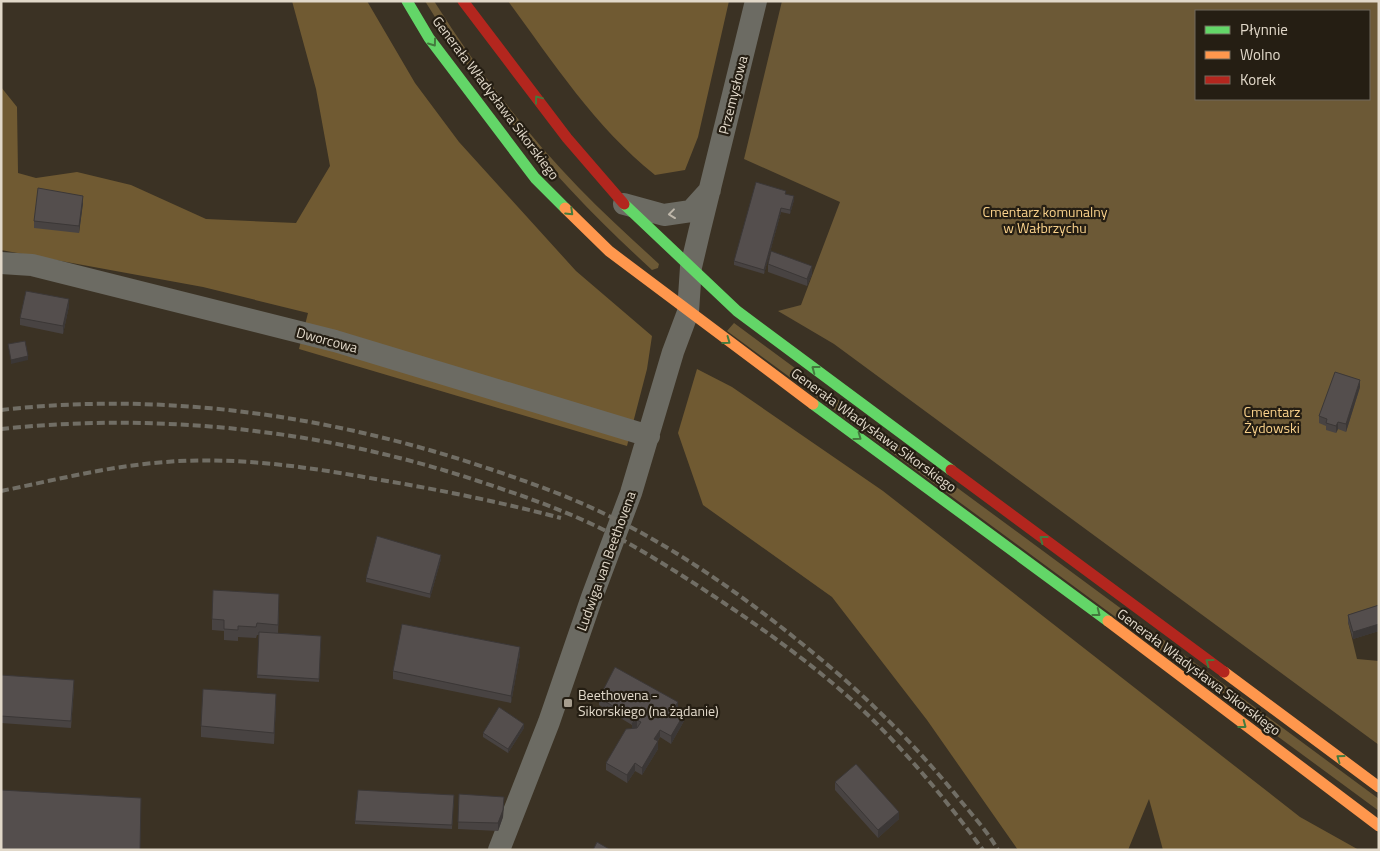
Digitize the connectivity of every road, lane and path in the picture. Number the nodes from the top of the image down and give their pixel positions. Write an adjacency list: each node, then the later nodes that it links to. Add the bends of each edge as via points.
1 (407, 1): 8 (main road, Generała Władysława Sikorskiego, one-way to 8, via 429,38 535,178 609,250)
2 (463, 1): 5 (main road, Generała Władysława Sikorskiego, one-way to 2, via 567,138)
3 (756, 1): 4 (street, Przemysłowa)
4 (710, 190): 5 (street, Przemysłowa, one-way to 5, via 691,211 664,215); 7 (street, Przemysłowa)
5 (624, 204): 7 (main road, Generała Władysława Sikorskiego)
6 (1, 263): 9 (street, Dworcowa, via 32,265 335,341)
7 (692, 267): 8 (street, Ludwiga van Beethovena); 10 (main road, Generała Władysława Sikorskiego, one-way to 7, via 746,318)
8 (688, 312): 9 (street, Ludwiga van Beethovena); 11 (main road, Generała Władysława Sikorskiego, one-way to 11, via 1051,578)
9 (649, 436): 12 (street, Ludwiga van Beethovena, via 549,722)
10 (1379, 787)
11 (1379, 826)
12 (499, 850)

